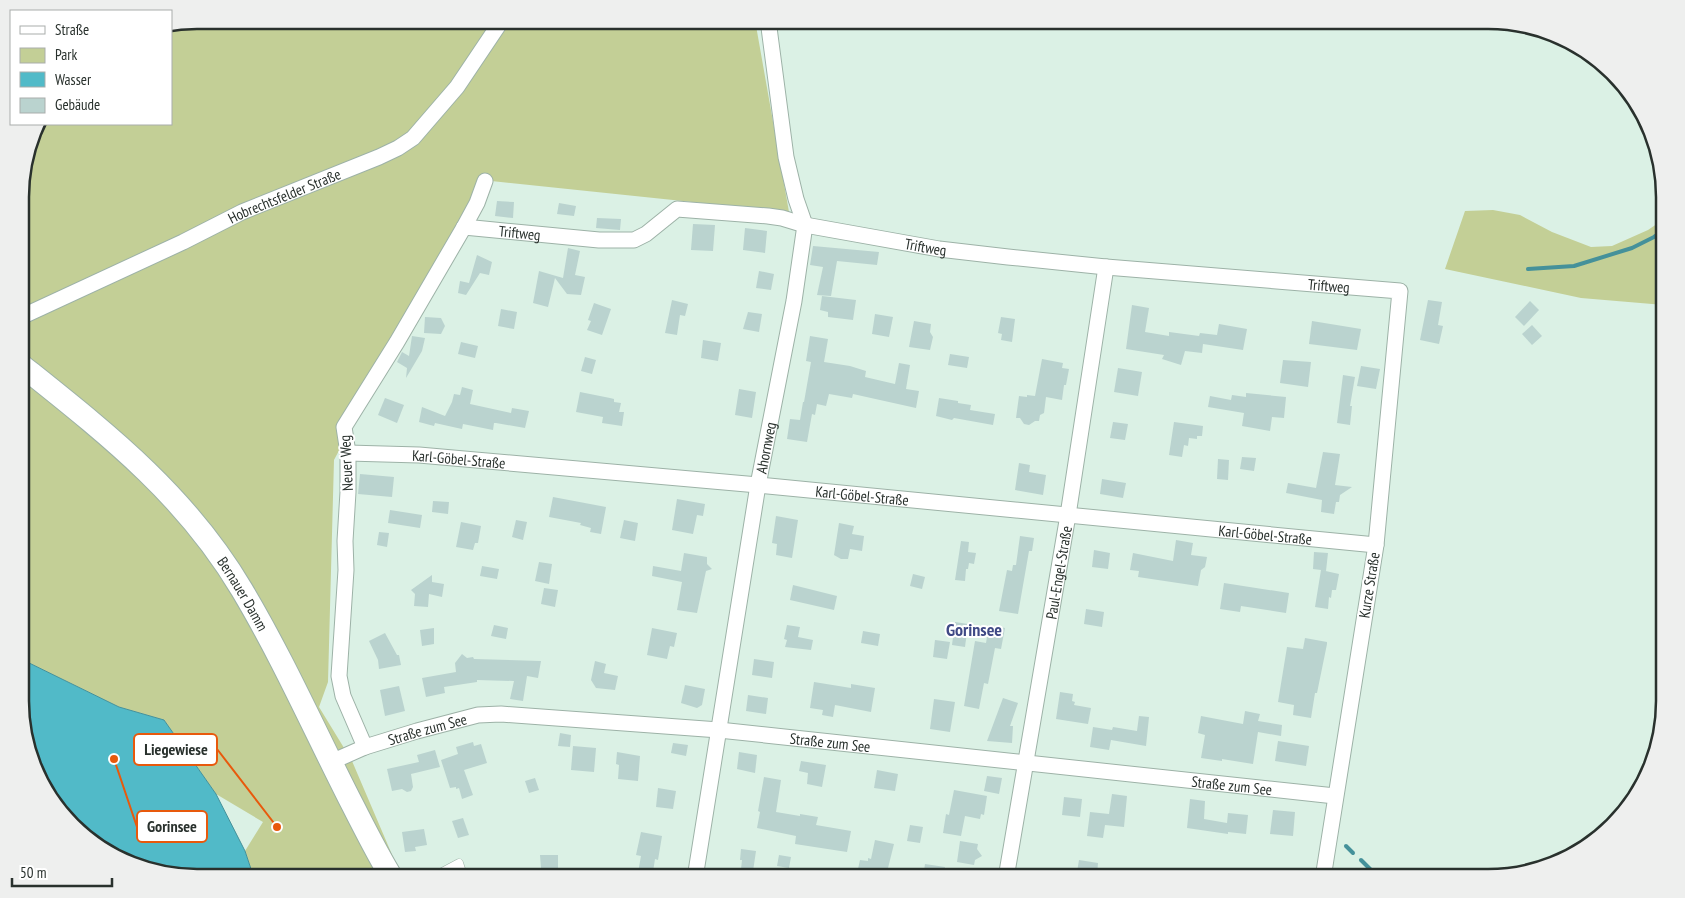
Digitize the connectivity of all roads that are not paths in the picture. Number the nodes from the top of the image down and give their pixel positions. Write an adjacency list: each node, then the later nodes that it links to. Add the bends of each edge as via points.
1 (496, 29): 8 (street, Hobrechtsfelder Straße, via 457,87 413,138 402,146 242,212)
2 (769, 29): 4 (street, Ahornweg, via 786,157)
3 (485, 181): 5 (street, Neuer Weg)
4 (805, 226): 5 (street, Triftweg, via 768,216 677,209 634,240 599,240); 6 (street, Triftweg, via 939,249); 11 (street, Ahornweg, via 794,301)
5 (464, 227): 10 (street, Neuer Weg, via 344,427)
6 (1106, 267): 7 (street, Triftweg); 12 (street, Paul-Engel-Straße)
7 (1400, 291): 13 (street, Kurze Straße)
8 (29, 313)
9 (29, 371): 16 (main road, Bernauer Damm, via 140,464 198,528 242,590)
10 (348, 453): 11 (street, Karl-Göbel-Straße, via 429,456); 15 (street, Neuer Weg, via 346,570 339,676 343,696)
11 (758, 485): 12 (street, Karl-Göbel-Straße); 14 (street, Ahornweg)
12 (1068, 515): 13 (street, Karl-Göbel-Straße); 17 (street, Paul-Engel-Straße)
13 (1376, 544): 18 (street, Kurze Straße)
14 (719, 730): 15 (street, Straße zum See, via 478,715); 17 (street, Straße zum See); 22 (street, Ahornweg)
15 (365, 747): 16 (street, Straße zum See)
16 (331, 762): 19 (main road, Bernauer Damm)
17 (1026, 763): 18 (street, Straße zum See); 23 (street, Paul-Engel-Straße)
18 (1335, 796): 24 (street, Kurze Straße)
19 (387, 869)
20 (448, 869): 21 (lane, via 459,863)
21 (461, 869)
22 (696, 869)
23 (1008, 869)
24 (1324, 869)

